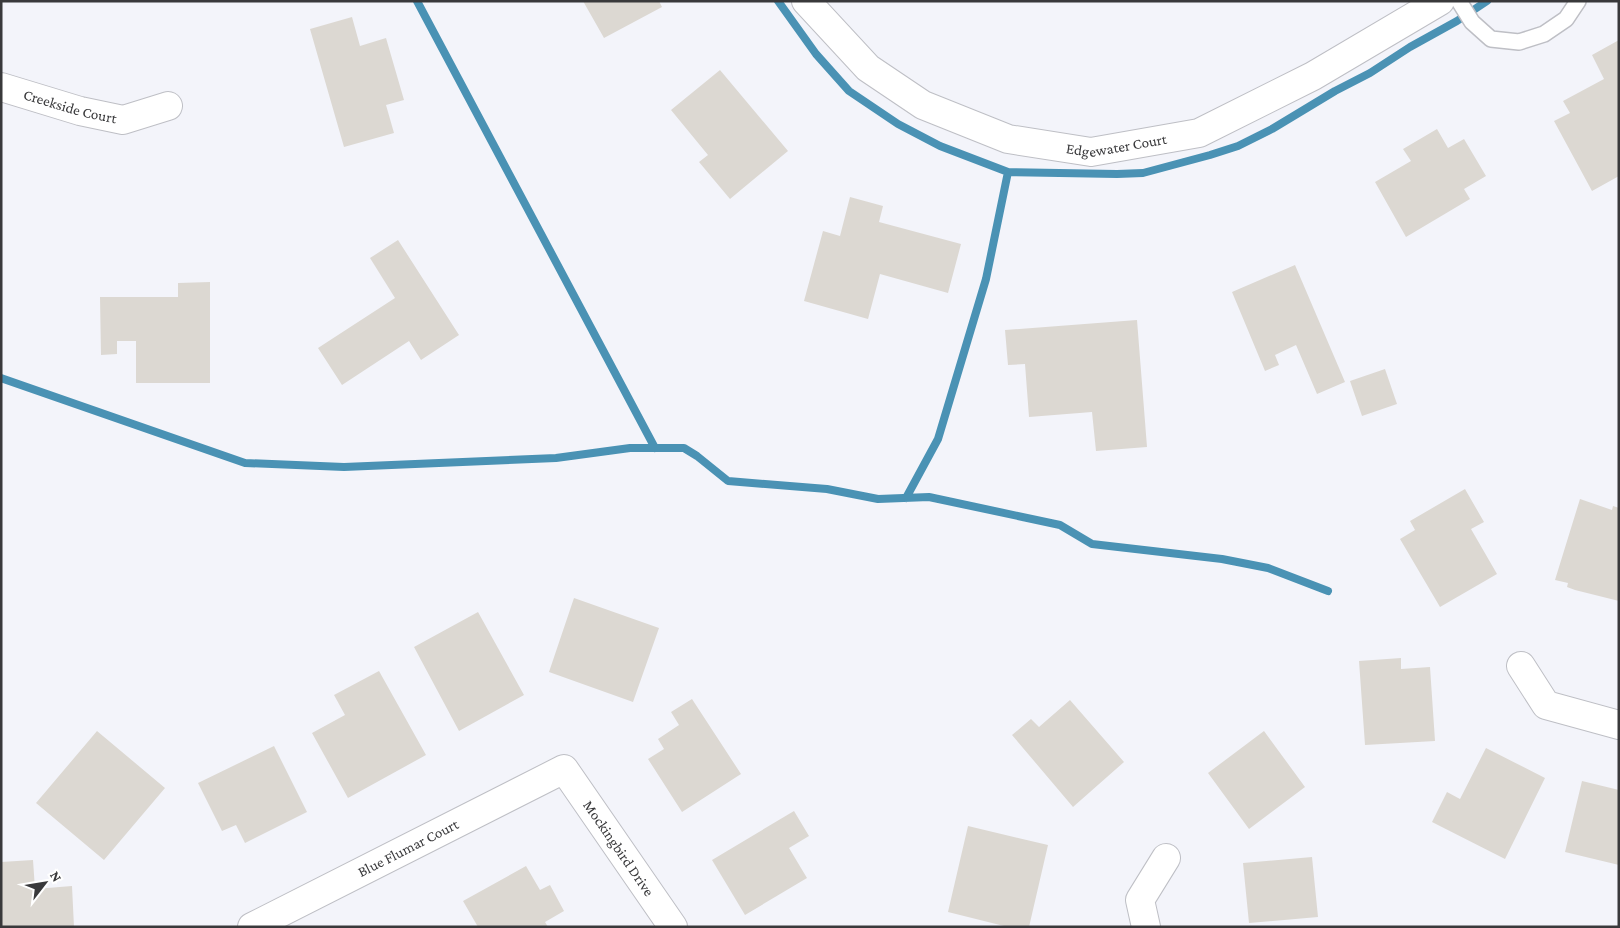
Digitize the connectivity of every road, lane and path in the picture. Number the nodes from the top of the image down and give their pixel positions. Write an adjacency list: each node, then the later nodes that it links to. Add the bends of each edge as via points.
1 (806, 1): 3 (street, Edgewater Court, via 868,68 923,105 1008,139 1091,152 1199,133)
2 (1578, 1): 3 (lane, via 1566,19 1544,34 1519,42 1491,39)
3 (1454, 3)
4 (1, 88): 5 (street, Creekside Court, via 123,120)
5 (168, 106)
6 (1521, 666): 7 (street, via 1546,705)
7 (1619, 725)
8 (564, 769): 10 (street, Blue Flumar Court); 11 (street, Mockingbird Drive)
9 (1166, 858): 12 (street, via 1140,900)
10 (252, 927)
11 (673, 927)
12 (1146, 927)

